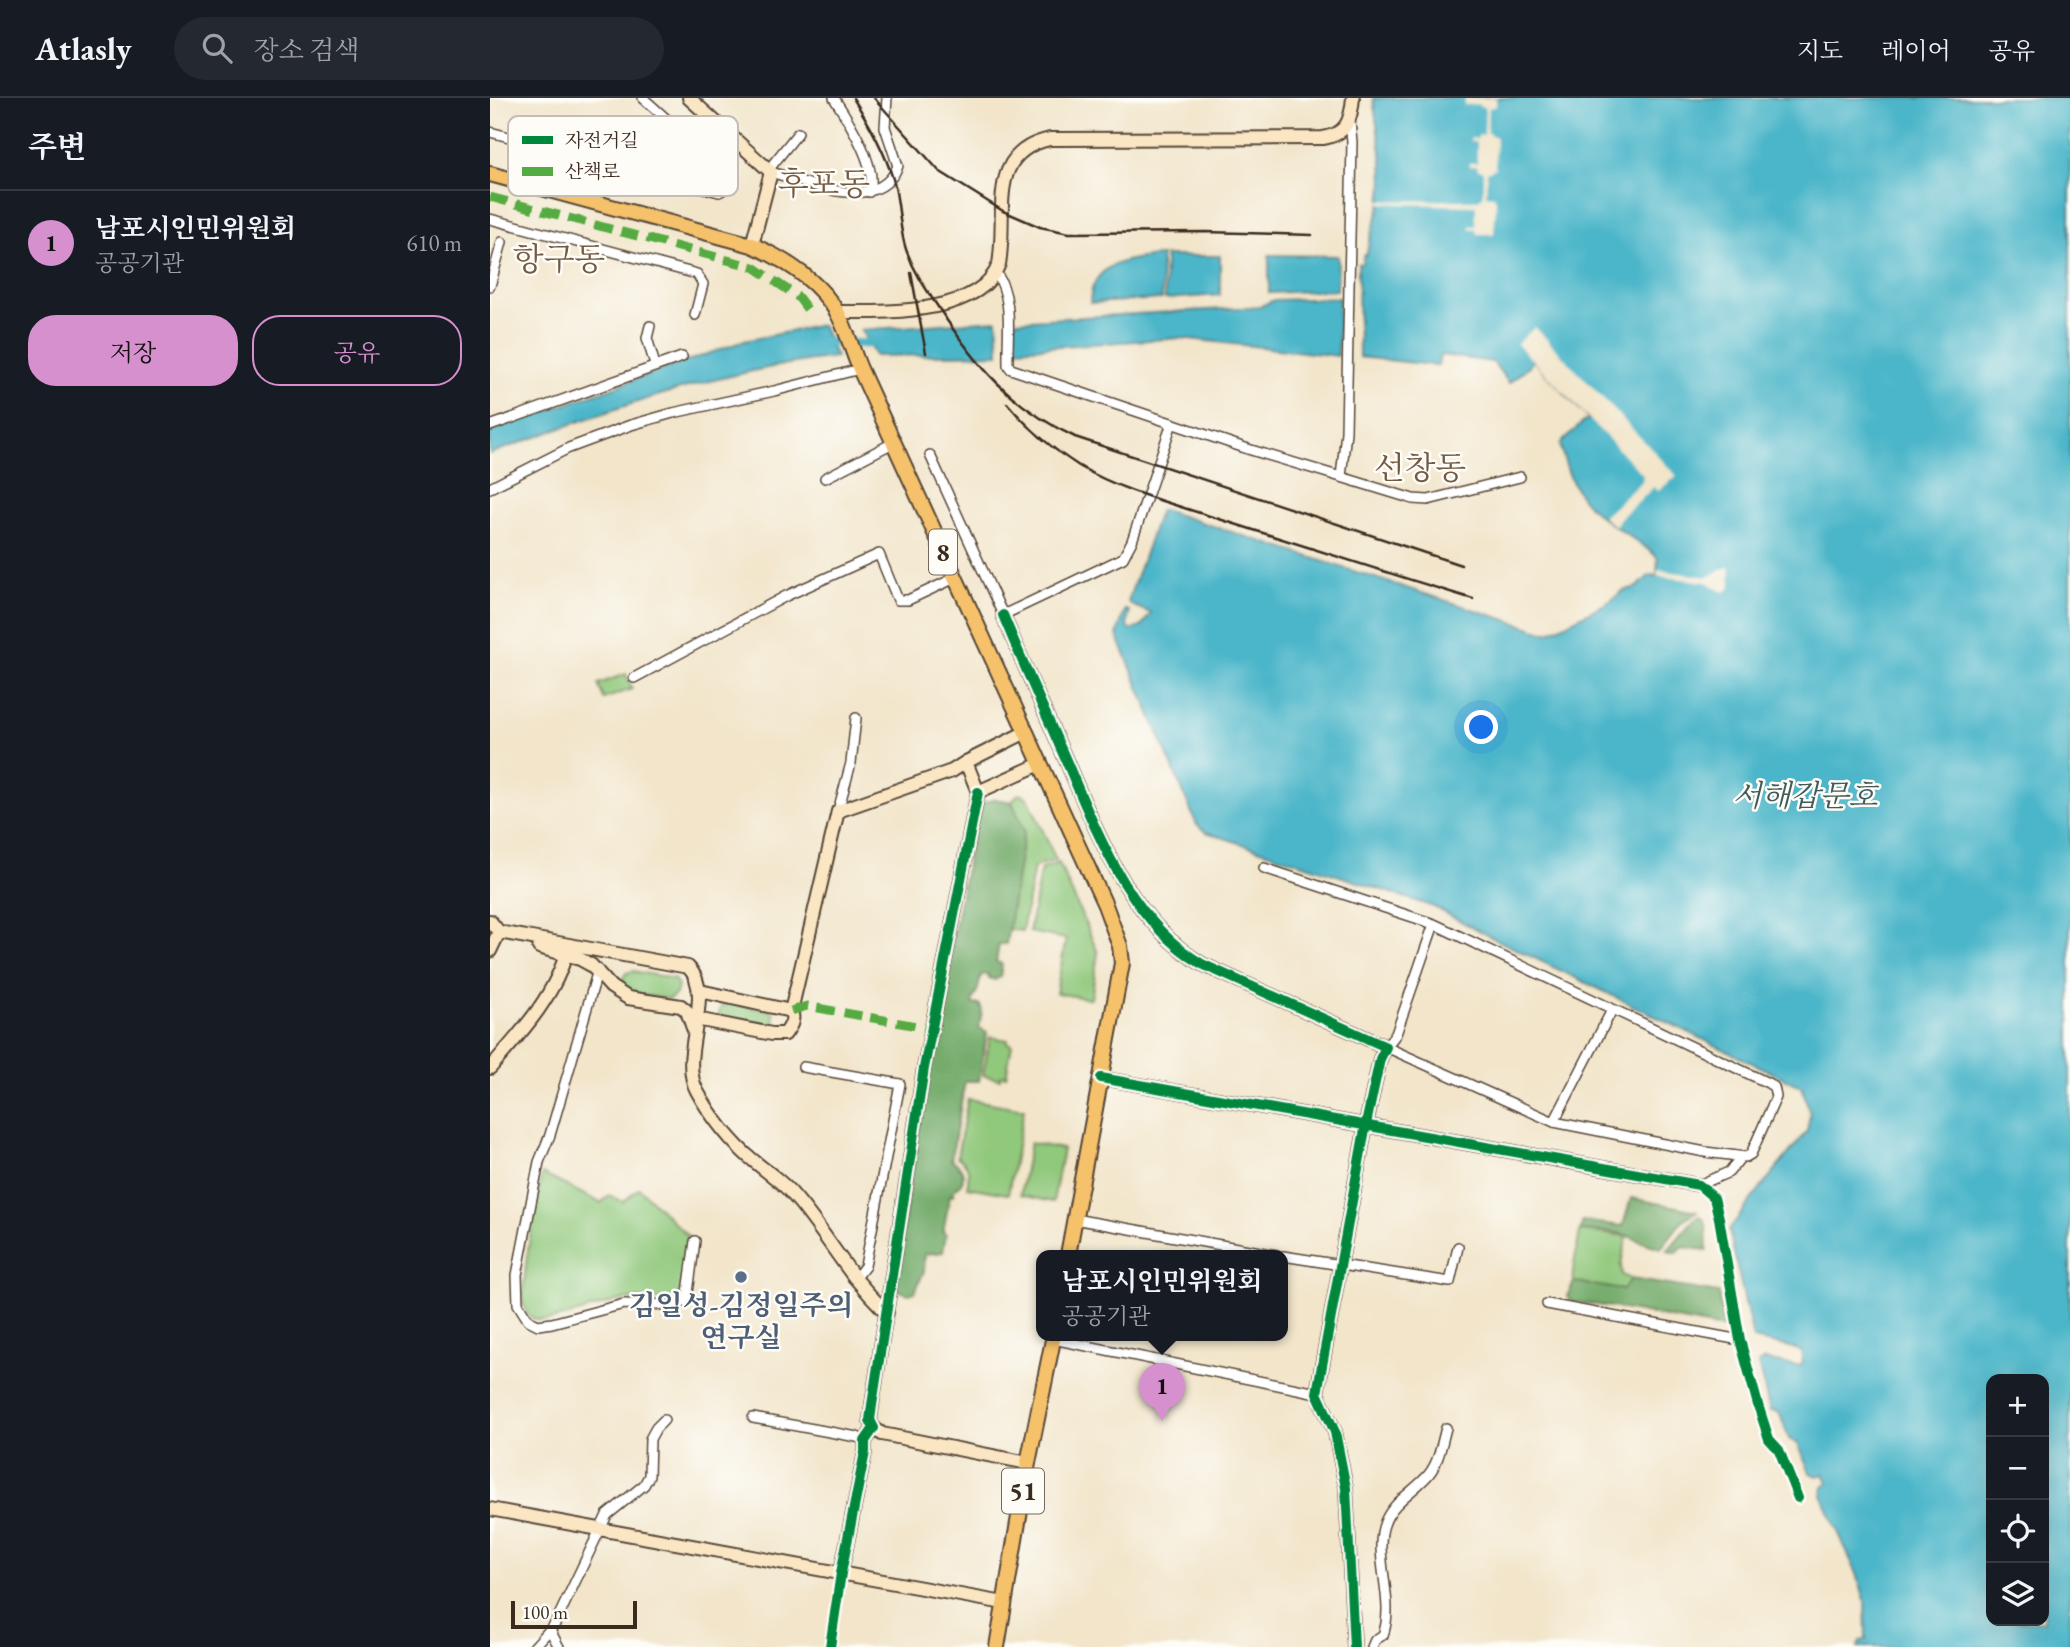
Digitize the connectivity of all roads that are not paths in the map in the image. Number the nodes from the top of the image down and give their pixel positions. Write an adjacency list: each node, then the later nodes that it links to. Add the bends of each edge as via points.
1 (643, 98): 6 (street)
2 (689, 98): 7 (street)
3 (834, 98): 16 (street, via 856,133 871,173)
4 (887, 98): 16 (street, via 885,127 898,166 893,178)
5 (1353, 98): 8 (street)
6 (664, 116)
7 (709, 116)
8 (1350, 121): 21 (street, via 1341,132 1323,138 1050,139 1025,146 1007,168); 33 (street, via 1349,355)
9 (490, 132): 11 (street)
10 (798, 133): 13 (street)
11 (508, 137)
12 (738, 142): 13 (street)
13 (770, 170): 16 (street, via 843,192); 20 (street)
14 (490, 174): 15 (main road, 8)
15 (508, 179)
16 (869, 192)
17 (571, 196): 20 (main road, 8)
18 (490, 219): 23 (street, via 697,274 703,284)
19 (502, 242): 22 (street)
20 (752, 245): 24 (main road, 8, via 803,274)
21 (996, 273): 24 (street, via 982,289 937,305); 29 (street, via 1007,295 1008,365 1017,372)
22 (490, 286)
23 (695, 315)
24 (840, 318): 27 (main road, 8)
25 (650, 326): 28 (street, via 647,338)
26 (682, 357): 28 (street)
27 (857, 362): 31 (main road, 8); 36 (street, via 774,391 631,425 569,448)
28 (654, 365): 30 (street)
29 (1172, 424): 33 (street); 38 (street, via 1123,558)
30 (490, 426)
31 (894, 443): 35 (street); 37 (main road, 8)
32 (930, 455): 38 (street)
33 (1341, 477): 34 (street, via 1428,500)
34 (1520, 477)
35 (825, 478)
36 (490, 488)
37 (955, 578): 39 (street, via 908,600 898,600 879,554 786,596); 41 (main road, 8)
38 (1003, 615): 57 (street, via 1107,853 1162,931 1202,964)
39 (634, 678)
40 (856, 718): 45 (street, via 851,763)
41 (1026, 732): 42 (street); 43 (main road, 8)
42 (966, 762): 44 (street); 45 (street)
43 (1040, 764): 44 (street); 60 (main road, via 1120,946 1122,963)
44 (978, 792): 74 (street, via 924,1068)
45 (838, 811): 55 (street)
46 (1264, 867): 48 (street)
47 (490, 921): 49 (street)
48 (1434, 924): 54 (street); 57 (street, via 1396,1034)
49 (501, 933): 50 (street); 51 (street)
50 (567, 950): 52 (street); 53 (street, via 688,967); 59 (street, via 543,1001)
51 (490, 951)
52 (597, 970): 56 (street, via 628,998 681,1006); 66 (street, via 539,1162 517,1275 518,1304 528,1320 538,1325 624,1304 678,1305 687,1300)
53 (700, 991): 55 (street); 56 (street)
54 (1612, 1010): 61 (street); 63 (street, via 1774,1087 1774,1103 1751,1154)
55 (791, 1011): 56 (street, via 791,1026 785,1034)
56 (695, 1025): 72 (street, via 690,1059 697,1092 740,1149 797,1198)
57 (1386, 1047): 61 (street); 62 (street)
58 (803, 1067): 72 (street, via 900,1084 865,1266)
59 (490, 1068)
60 (1101, 1078): 62 (street); 65 (main road)
61 (1554, 1122): 63 (street)
62 (1366, 1124): 64 (street); 71 (street)
63 (1741, 1157): 64 (street, via 1729,1172)
64 (1699, 1185): 75 (street, via 1714,1198)
65 (1074, 1219): 68 (main road); 69 (street)
66 (695, 1241)
67 (1458, 1247): 71 (street, via 1450,1282)
68 (1069, 1250)
69 (1249, 1250)
70 (1288, 1257): 71 (street)
71 (1340, 1264): 78 (street)
72 (855, 1279): 74 (street)
73 (1547, 1304): 75 (street)
74 (887, 1313): 81 (street, via 870,1420)
75 (1740, 1340): 85 (street, via 1769,1439 1779,1450)
76 (1053, 1341): 84 (main road, 51)
77 (1073, 1341): 78 (street)
78 (1317, 1393): 95 (street, via 1335,1432 1346,1488)
79 (753, 1418): 83 (street)
80 (664, 1420): 87 (street, via 650,1439 649,1476 644,1485 607,1515)
81 (874, 1428): 83 (street); 84 (street, via 882,1434)
82 (1446, 1428): 96 (street, via 1430,1472 1384,1524 1388,1615 1383,1635)
83 (865, 1441): 88 (street)
84 (1028, 1463): 89 (main road, 51)
85 (1798, 1498)
86 (490, 1509): 87 (street)
87 (600, 1529): 88 (street); 90 (street)
88 (841, 1573): 89 (street); 93 (street)
89 (1004, 1603): 94 (main road, 51)
90 (550, 1630): 91 (street); 92 (street)
91 (534, 1647)
92 (559, 1647)
93 (830, 1647)
94 (997, 1647)
95 (1354, 1647)
96 (1372, 1647)

